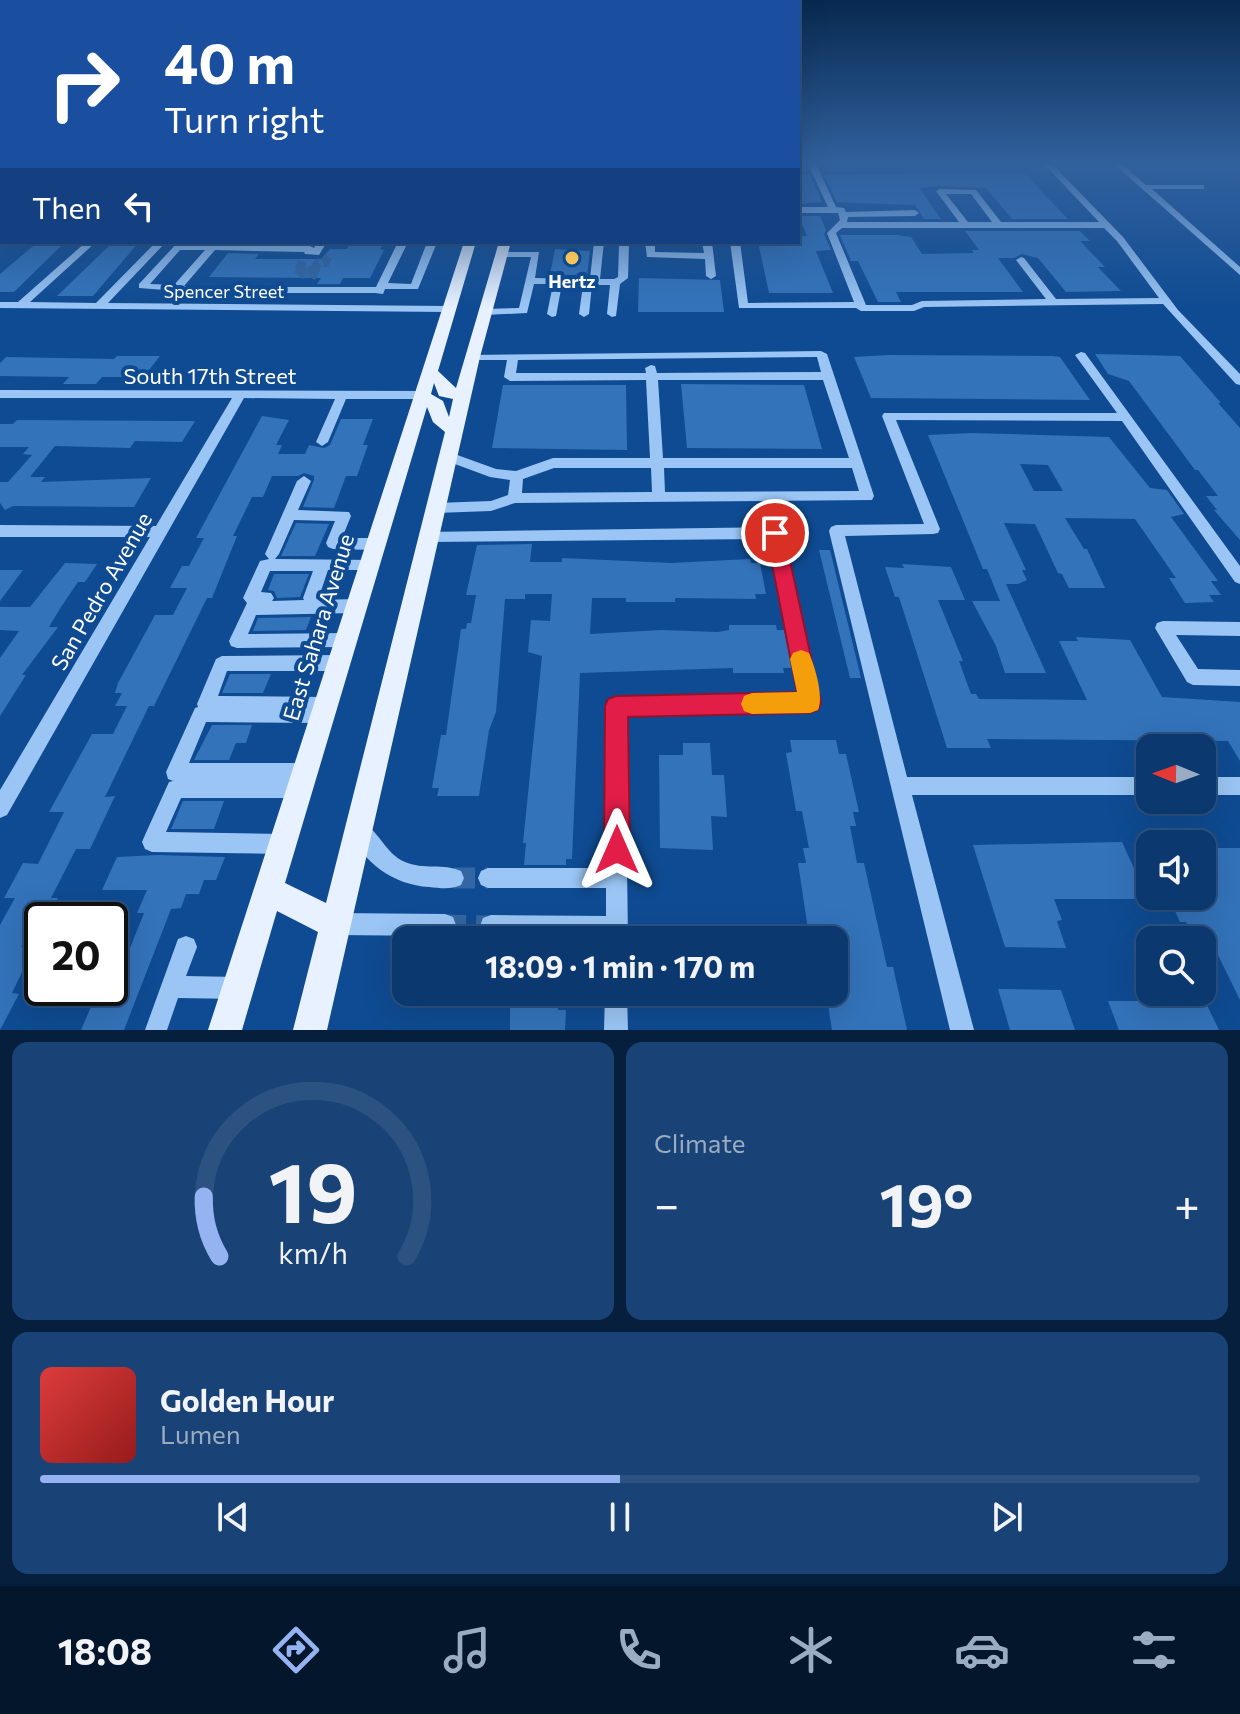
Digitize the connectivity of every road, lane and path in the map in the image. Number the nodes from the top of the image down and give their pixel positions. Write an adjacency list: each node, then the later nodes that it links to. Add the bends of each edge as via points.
1 (810, 212): 8 (street)
2 (836, 212): 8 (street)
3 (955, 212): 9 (street)
4 (989, 212): 10 (street)
5 (1094, 212): 11 (street)
6 (1172, 212): 30 (street)
7 (915, 213): 8 (street)
8 (838, 217): 9 (street); 45 (street, via 831,233)
9 (965, 225): 10 (street)
10 (999, 225): 11 (street)
11 (1107, 225): 41 (street)
12 (89, 244): 44 (street)
13 (159, 244): 46 (street)
14 (320, 244): 25 (street, via 312,255 310,249)
15 (402, 244): 38 (street)
16 (431, 244): 38 (street, via 415,287)
17 (469, 244): 50 (main road, East Sahara Avenue)
18 (538, 244): 27 (street)
19 (599, 244): 35 (street)
20 (624, 244): 36 (street, via 623,278)
21 (650, 244): 28 (street, via 650,255)
22 (707, 244): 28 (street)
23 (735, 244): 45 (street, via 743,306)
24 (181, 245): 25 (street); 37 (street, via 142,286)
25 (212, 248): 37 (street)
26 (503, 248): 27 (street); 51 (main road)
27 (536, 254): 33 (street)
28 (709, 256): 31 (street)
29 (1021, 260): 42 (street)
30 (1240, 272)
31 (711, 276)
32 (310, 278): 40 (street)
33 (530, 281): 34 (street); 51 (street, via 523,311)
34 (558, 281): 35 (street); 52 (street)
35 (592, 282): 36 (street); 53 (street)
36 (615, 282): 54 (street)
37 (177, 288): 39 (street)
38 (381, 288): 40 (street); 49 (street)
39 (204, 290): 40 (street); 47 (street)
40 (302, 290): 48 (street)
41 (1165, 301): 42 (street); 62 (street)
42 (1053, 302): 45 (street)
43 (0, 305): 44 (street, Spencer Street)
44 (21, 305): 46 (street, Spencer Street)
45 (861, 305)
46 (99, 306): 47 (street, Spencer Street)
47 (191, 307): 48 (street, Spencer Street)
48 (292, 307): 49 (street, Spencer Street)
49 (372, 308): 50 (street, Spencer Street)
50 (447, 309): 59 (main road, East Sahara Avenue)
51 (484, 312): 57 (main road)
52 (552, 314)
53 (584, 314)
54 (612, 314)
55 (1081, 355): 68 (street)
56 (650, 356): 58 (street); 60 (street); 61 (street, via 821,354)
57 (472, 357): 58 (street); 67 (main road)
58 (513, 357): 60 (street, via 510,377)
59 (428, 371): 66 (main road, East Sahara Avenue); 67 (main road, via 442,381 445,392)
60 (651, 376): 61 (street); 72 (street)
61 (828, 376): 73 (street)
62 (1240, 381)
63 (0, 394): 64 (street, South 17th Street)
64 (240, 395): 65 (street, South 17th Street); 81 (street, San Pedro Avenue)
65 (342, 395): 66 (street, South 17th Street); 70 (street)
66 (421, 395): 69 (main road, via 437,405 439,418); 83 (main road, East Sahara Avenue)
67 (464, 395): 69 (main road)
68 (1126, 417): 85 (street); 96 (street, via 888,416 933,529 836,531)
69 (455, 430): 71 (main road)
70 (322, 442)
71 (449, 457): 74 (street); 78 (main road)
72 (657, 462): 73 (street); 74 (street, via 553,463); 76 (street)
73 (857, 463): 76 (street, via 867,496)
74 (517, 476): 77 (street)
75 (304, 481): 79 (street)
76 (659, 497): 77 (street)
77 (515, 498): 78 (street, via 491,506)
78 (436, 508): 82 (main road)
79 (290, 515): 83 (street, via 344,516 333,543); 84 (street)
80 (0, 531): 81 (street)
81 (161, 532): 100 (street, San Pedro Avenue)
82 (429, 536): 101 (main road); 105 (street, via 775,533 810,703 616,706)
83 (375, 544): 87 (main road, East Sahara Avenue)
84 (272, 554)
85 (1232, 555): 88 (street)
86 (323, 564): 87 (street); 89 (street); 89 (street, via 265,565 251,598)
87 (369, 564): 90 (main road, East Sahara Avenue)
88 (1240, 578)
89 (311, 598): 90 (street)
90 (357, 602): 92 (main road, East Sahara Avenue); 92 (street, via 251,608 237,641)
91 (1240, 629): 93 (street, via 1163,628 1193,677)
92 (342, 651): 94 (main road, East Sahara Avenue); 94 (street, via 222,664 206,704)
93 (1240, 678)
94 (324, 710): 95 (main road, East Sahara Avenue); 95 (street, via 201,714 175,772)
95 (302, 780): 102 (main road, East Sahara Avenue); 102 (street, via 176,789 152,842)
96 (901, 786): 97 (street); 118 (street)
97 (1136, 786)
98 (1216, 786): 99 (street)
99 (1240, 786)
100 (1, 805)
101 (359, 830): 103 (street, via 379,858 413,878); 107 (main road)
102 (282, 844): 106 (main road, East Sahara Avenue)
103 (454, 878)
104 (488, 878): 105 (street)
105 (617, 878): 109 (street)
106 (268, 890): 107 (main road); 112 (main road, East Sahara Avenue)
107 (335, 924): 108 (street); 116 (main road)
108 (445, 925)
109 (617, 926)
110 (186, 947): 111 (street)
111 (171, 987): 112 (street); 114 (street)
112 (238, 988): 115 (main road, East Sahara Avenue)
113 (616, 1006): 117 (street)
114 (156, 1028)
115 (225, 1030)
116 (310, 1030)
117 (616, 1030)
118 (962, 1030)

